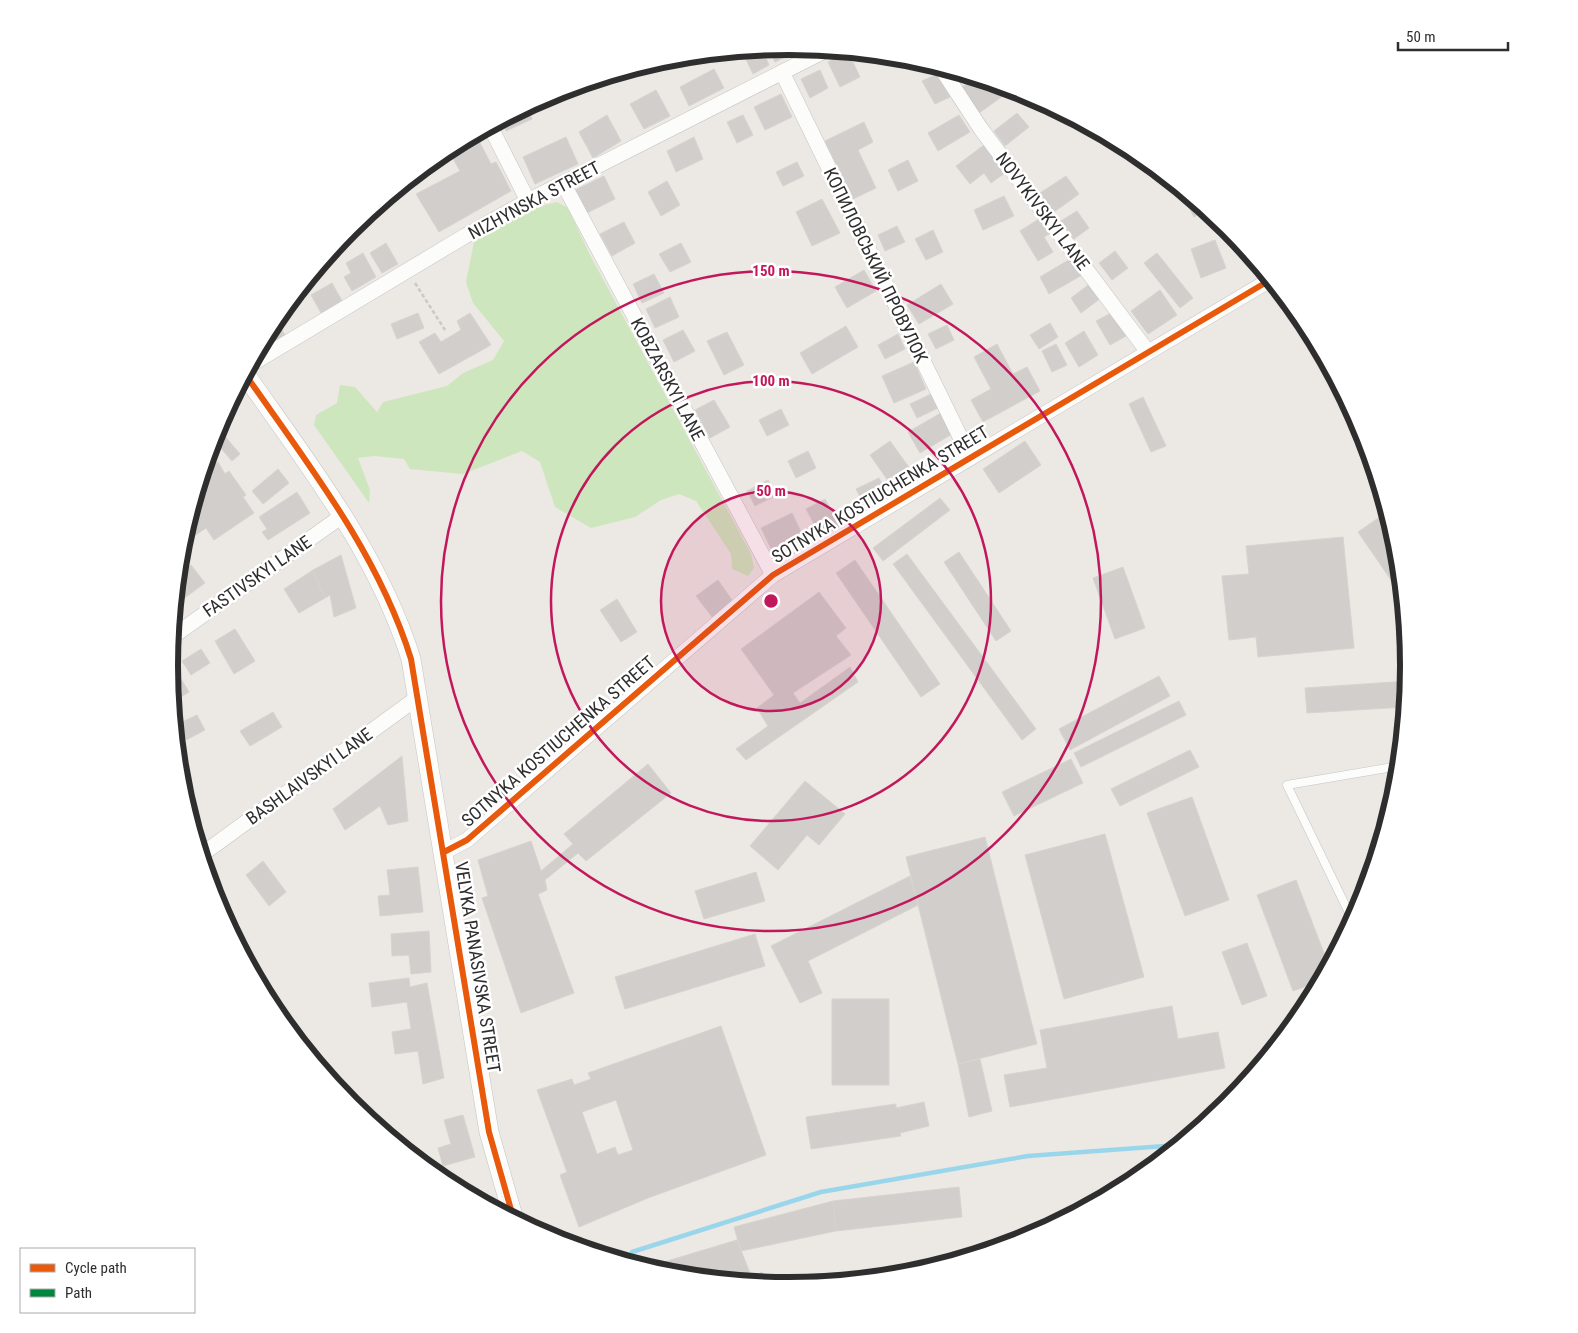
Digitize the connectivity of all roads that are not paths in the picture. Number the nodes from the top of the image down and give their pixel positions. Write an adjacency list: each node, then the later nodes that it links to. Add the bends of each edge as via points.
1 (815, 56): 2 (street, NIZHYNSKA STREET)
2 (782, 72): 5 (street, NIZHYNSKA STREET); 11 (street, КОПИЛОВСЬКИЙ ПРОВУЛОК)
3 (946, 76): 8 (street, NOVYKIVSKYI LANE, via 980,128)
4 (493, 132): 6 (street)
5 (563, 183): 6 (street, NIZHYNSKA STREET); 13 (street, KOBZARSKYI LANE)
6 (528, 202): 9 (street, NIZHYNSKA STREET)
7 (1265, 283): 8 (street, SOTNYKA KOSTIUCHENKA STREET)
8 (1148, 352): 11 (street, SOTNYKA KOSTIUCHENKA STREET)
9 (259, 360)
10 (250, 379): 12 (street, VELYKA PANASIVSKA STREET)
11 (970, 457): 13 (street, SOTNYKA KOSTIUCHENKA STREET)
12 (342, 516): 14 (street, FASTIVSKYI LANE); 15 (street, VELYKA PANASIVSKA STREET, via 367,555 400,624 411,659)
13 (773, 576): 18 (street, SOTNYKA KOSTIUCHENKA STREET, via 467,840)
14 (179, 632)
15 (417, 698): 17 (street, BASHLAIVSKYI LANE); 18 (street, VELYKA PANASIVSKA STREET)
16 (1392, 767): 19 (lane, via 1287,785)
17 (206, 851)
18 (444, 852): 20 (street, VELYKA PANASIVSKA STREET, via 489,1132)
19 (1348, 913)
20 (511, 1211)

